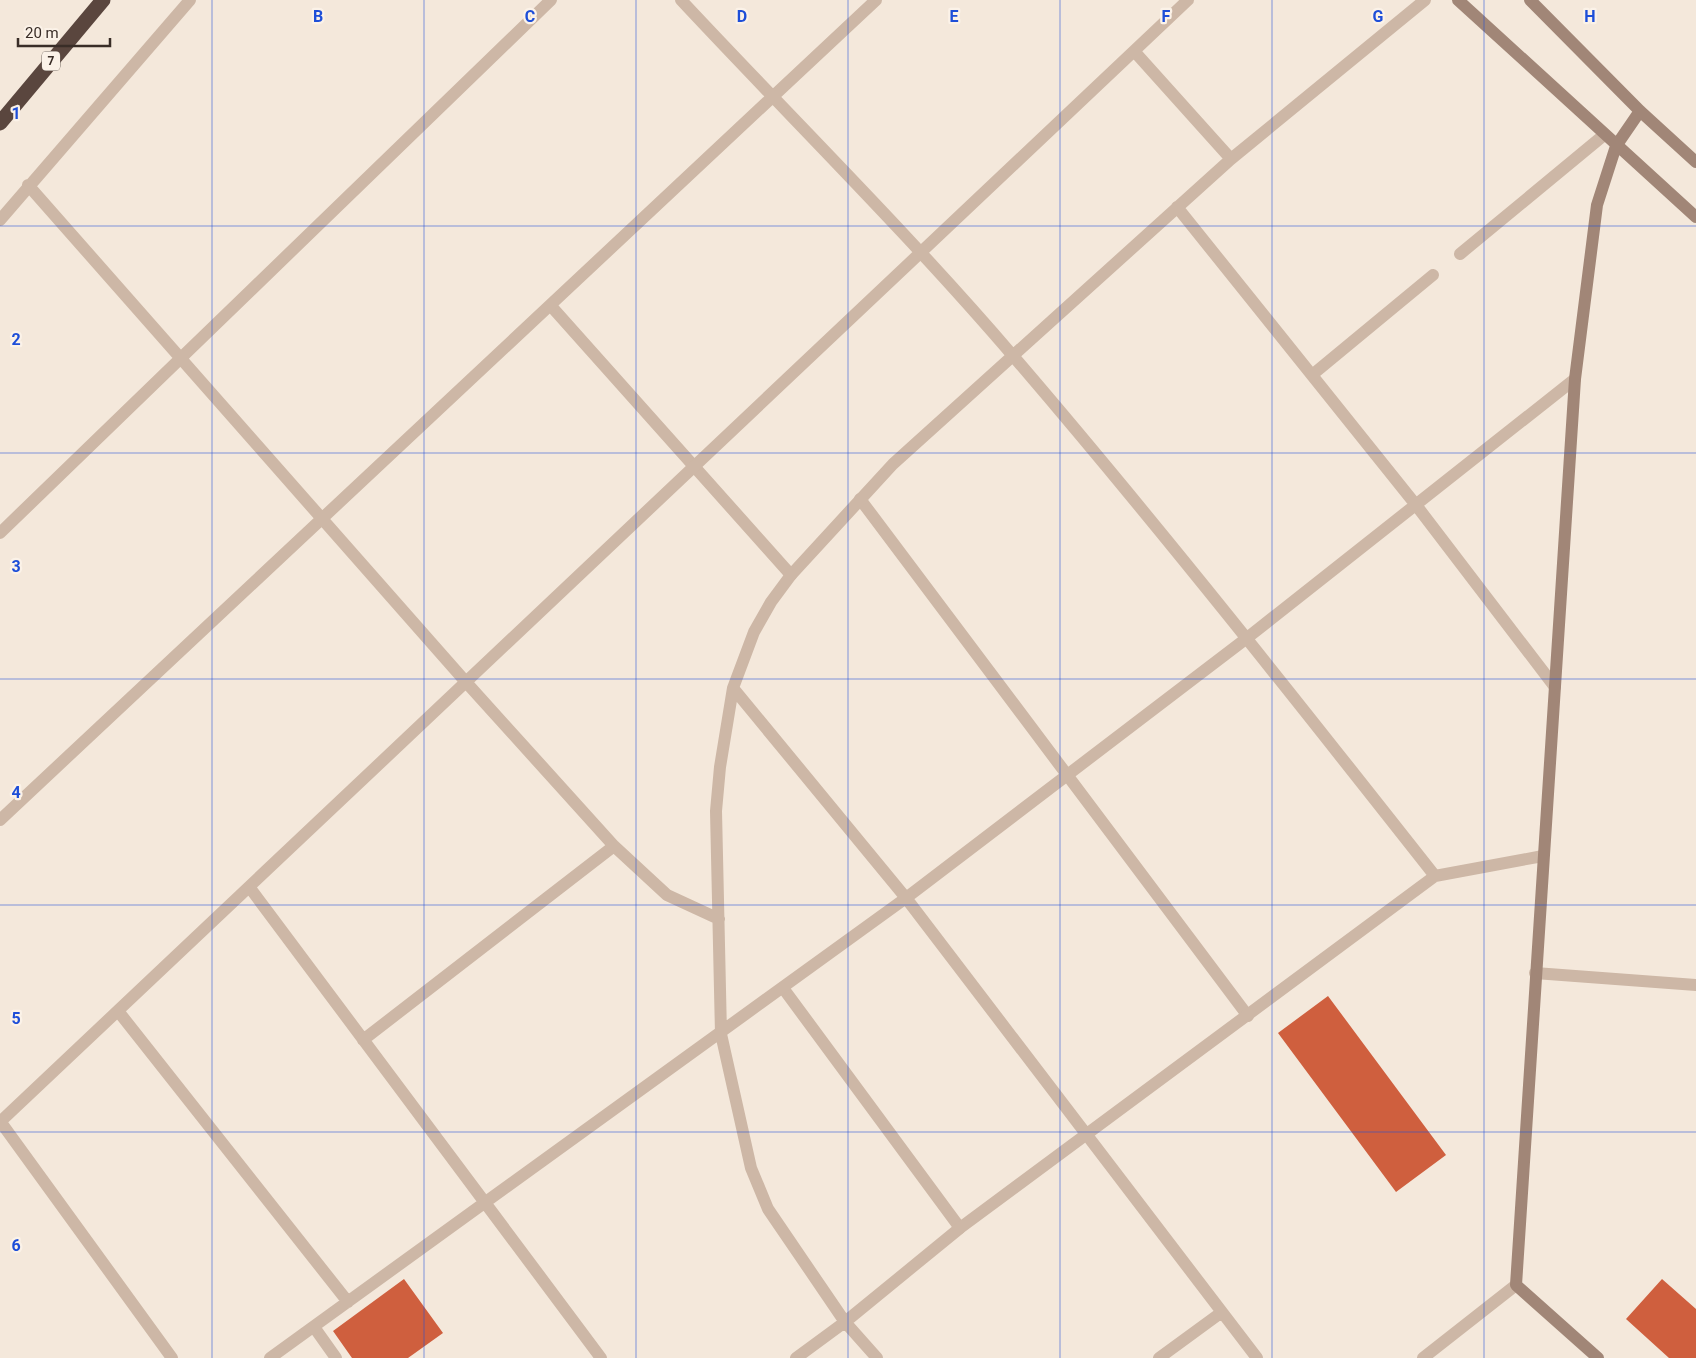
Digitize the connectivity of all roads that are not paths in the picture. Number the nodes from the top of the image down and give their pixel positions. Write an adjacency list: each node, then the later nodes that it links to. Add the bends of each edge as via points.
1 (103, 0): 13 (highway, 7)
2 (190, 0): 18 (street)
3 (551, 0): 27 (street)
4 (681, 0): 11 (street)
5 (876, 0): 11 (street)
6 (1188, 0): 10 (street)
7 (1425, 0): 16 (street)
8 (1458, 0): 14 (street)
9 (1530, 0): 12 (street)
10 (1134, 51): 16 (street); 22 (street)
11 (773, 99): 22 (street); 25 (street)
12 (1640, 111): 15 (street); 17 (street)
13 (0, 123)
14 (1604, 135): 15 (street); 23 (street)
15 (1616, 146): 20 (street); 29 (street, via 1597,205)
16 (1231, 159): 19 (street)
17 (1696, 162)
18 (28, 185): 21 (street); 27 (street)
19 (1177, 208): 26 (street); 28 (street)
20 (1696, 217)
21 (0, 220)
22 (920, 253): 26 (street); 30 (street)
23 (1460, 254)
24 (1433, 274): 28 (street)
25 (551, 306): 30 (street); 33 (street)
26 (1013, 356): 31 (street); 36 (street)
27 (180, 357): 33 (street); 34 (street)
28 (1312, 375): 32 (street)
29 (1575, 379): 32 (street); 38 (street)
30 (694, 466): 35 (street); 37 (street)
31 (860, 499): 35 (street); 40 (street)
32 (1416, 505): 36 (street); 38 (street)
33 (323, 518): 37 (street); 41 (street)
34 (0, 533)
35 (791, 575): 39 (street, via 754,632)
36 (1247, 638): 40 (street); 44 (street)
37 (465, 681): 42 (street); 45 (street)
38 (1555, 687): 43 (street)
39 (733, 688): 46 (street); 47 (street, via 716,811)
40 (1068, 775): 46 (street); 52 (street)
41 (0, 820)
42 (614, 846): 47 (street, via 667,895); 54 (street)
43 (1543, 856): 44 (street); 48 (street)
44 (1434, 876): 52 (street)
45 (250, 888): 51 (street); 54 (street)
46 (906, 898): 50 (street); 56 (street)
47 (718, 918): 53 (street)
48 (1536, 973): 49 (street); 59 (street)
49 (1696, 985)
50 (783, 988): 53 (street); 58 (street)
51 (118, 1011): 55 (street); 60 (street)
52 (1248, 1016): 56 (street)
53 (721, 1034): 57 (street); 62 (street, via 751,1168 768,1209)
54 (363, 1040): 57 (street)
55 (0, 1122): 64 (street)
56 (1087, 1135): 58 (street); 61 (street)
57 (485, 1204): 60 (street); 67 (street)
58 (960, 1228): 62 (street)
59 (1516, 1285): 72 (street); 73 (street)
60 (348, 1302): 63 (street)
61 (1222, 1312): 70 (street); 71 (street)
62 (845, 1322): 68 (street); 69 (street)
63 (314, 1327): 65 (street); 66 (street)
64 (172, 1358)
65 (270, 1358)
66 (336, 1358)
67 (601, 1358)
68 (796, 1358)
69 (877, 1358)
70 (1160, 1358)
71 (1257, 1358)
72 (1423, 1358)
73 (1598, 1358)

